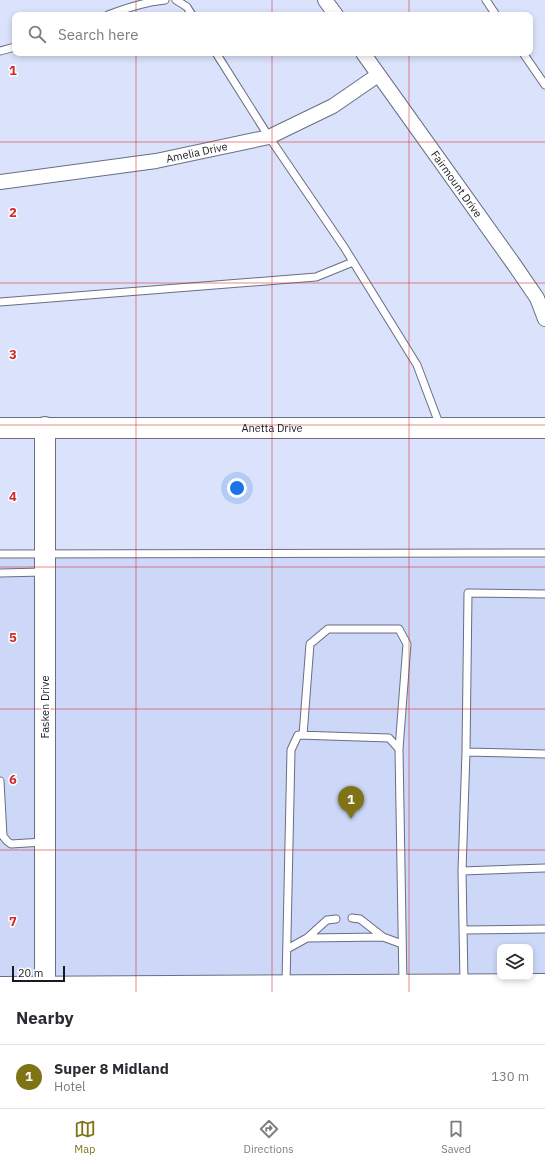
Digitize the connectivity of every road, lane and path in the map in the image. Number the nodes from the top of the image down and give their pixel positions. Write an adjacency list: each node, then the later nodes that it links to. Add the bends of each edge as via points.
1 (165, 0): 5 (lane)
2 (176, 0): 6 (lane)
3 (325, 0): 7 (street)
4 (486, 0): 8 (lane)
5 (116, 12)
6 (190, 12)
7 (334, 12)
8 (494, 12)
9 (12, 48): 10 (lane)
10 (0, 51)
11 (218, 56): 16 (lane)
12 (365, 56): 14 (street, Fairmount Drive)
13 (525, 56): 15 (lane)
14 (378, 75): 16 (street, Amelia Drive, via 334,106); 20 (street, Fairmount Drive, via 513,263 536,298)
15 (545, 85)
16 (269, 137): 17 (street, Amelia Drive, via 156,161); 18 (lane)
17 (0, 182)
18 (353, 262): 19 (lane, via 316,277); 23 (lane, via 417,365)
19 (0, 302)
20 (545, 319)
21 (46, 427): 22 (street, Anetta Drive); 23 (street, Anetta Drive); 27 (street, Fasken Drive)
22 (0, 428)
23 (441, 428): 24 (street, Anetta Drive)
24 (545, 428)
25 (545, 553): 27 (lane)
26 (0, 554): 27 (lane)
27 (45, 563): 28 (lane); 36 (street, Fasken Drive)
28 (0, 573)
29 (545, 594): 32 (lane, via 468,593)
30 (303, 735): 31 (lane, via 389,738); 31 (lane, via 310,644 328,629 399,629 407,644); 46 (lane, via 298,735 291,750)
31 (399, 749): 45 (lane)
32 (466, 752): 33 (lane); 38 (lane)
33 (545, 754)
34 (0, 782): 35 (lane)
35 (4, 841): 36 (lane, via 12,844)
36 (45, 842): 52 (street, Fasken Drive)
37 (545, 868): 38 (lane)
38 (462, 870): 42 (lane)
39 (352, 918): 43 (lane, via 360,919)
40 (336, 919): 44 (lane, via 327,920)
41 (545, 929): 42 (lane)
42 (463, 930): 47 (lane)
43 (383, 937): 44 (lane); 45 (lane)
44 (307, 938): 46 (lane)
45 (402, 944): 50 (lane)
46 (287, 949): 49 (lane)
47 (464, 984): 48 (street); 50 (street)
48 (545, 984)
49 (286, 985): 50 (street); 53 (street)
50 (403, 985)
51 (0, 987): 52 (street)
52 (45, 987): 53 (street)
53 (223, 989)

